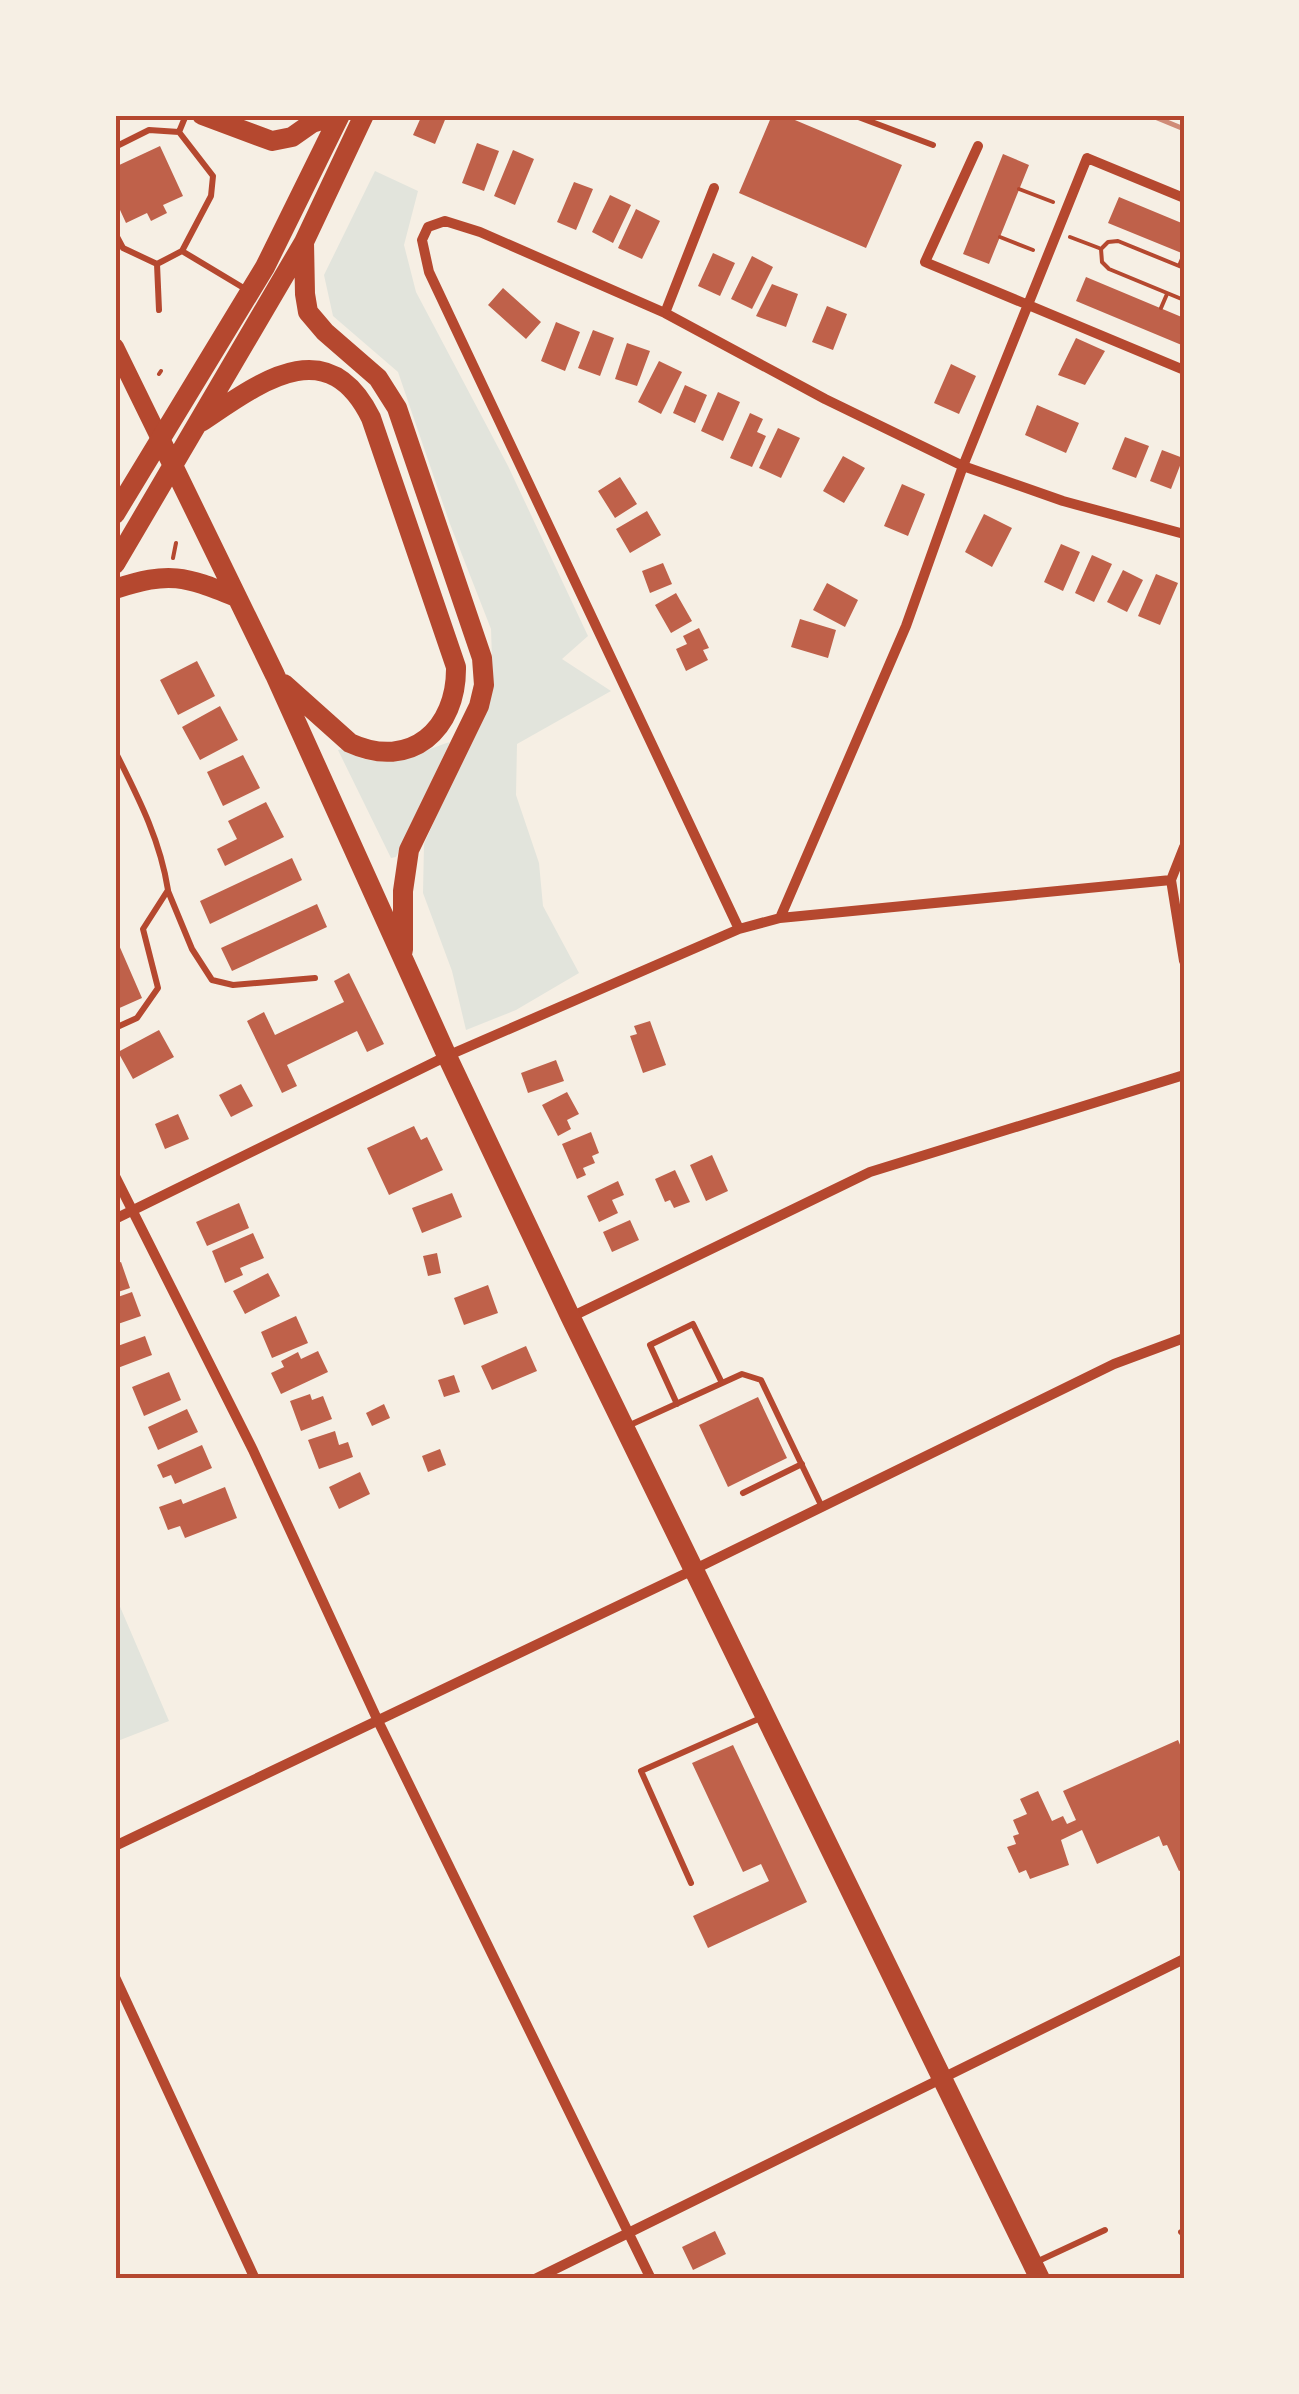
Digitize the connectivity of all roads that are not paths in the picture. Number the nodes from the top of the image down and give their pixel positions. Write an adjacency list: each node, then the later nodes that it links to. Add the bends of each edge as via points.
1 (186, 115): 6 (lane)
2 (202, 115): 3 (highway, via 272,141)
3 (340, 115): 16 (highway)
4 (364, 115): 13 (highway)
5 (853, 115): 7 (lane)
6 (179, 132): 8 (lane, via 149,130); 14 (lane, via 213,176 211,196)
7 (933, 145)
8 (115, 146)
9 (978, 146): 17 (street, via 925,262)
10 (714, 188): 19 (street)
11 (1184, 198): 17 (street, via 1087,158)
12 (115, 233): 15 (lane, via 124,248)
13 (304, 242): 22 (highway); 38 (highway, via 308,312 388,392 482,658 484,684 474,719 409,850)
14 (182, 251): 15 (lane); 16 (lane)
15 (157, 264): 18 (lane)
16 (250, 291): 23 (highway)
17 (1026, 306): 21 (street); 24 (street)
18 (159, 310)
19 (664, 313): 24 (street); 37 (street, via 445,221 428,228 422,240 429,272)
20 (115, 347): 23 (main road)
21 (1184, 370)
22 (201, 422): 25 (highway); 31 (highway, via 261,382 295,370 334,377 359,397 452,656 456,686 448,716 433,734 405,749 378,751 339,735)
23 (161, 440): 25 (highway); 26 (highway)
24 (963, 466): 27 (street); 36 (street, via 906,626)
25 (173, 468): 28 (highway); 30 (highway)
26 (119, 505)
27 (1184, 534)
28 (115, 564)
29 (115, 588): 30 (highway, via 176,576)
30 (236, 597): 31 (highway)
31 (275, 675): 38 (highway)
32 (115, 752): 35 (lane, via 148,817)
33 (1184, 848): 34 (street)
34 (1171, 880): 36 (street); 39 (street)
35 (168, 890): 40 (lane, via 212,980); 41 (lane, via 143,929 158,988 137,1018)
36 (780, 918): 37 (street)
37 (739, 928): 42 (street)
38 (403, 957): 42 (highway)
39 (1184, 961)
40 (315, 978)
41 (115, 1028)
42 (447, 1056): 45 (street); 47 (highway)
43 (1184, 1075): 47 (street, via 870,1172)
44 (115, 1176): 45 (street)
45 (132, 1210): 46 (street); 57 (street)
46 (115, 1220)
47 (570, 1318): 51 (highway)
48 (1184, 1338): 54 (street, via 1114,1364)
49 (722, 1383): 50 (lane); 50 (lane, via 693,1324 650,1345); 52 (lane, via 742,1374 761,1380)
50 (676, 1404): 51 (lane)
51 (624, 1428): 55 (highway)
52 (802, 1464): 53 (lane); 54 (lane)
53 (743, 1493)
54 (822, 1507): 55 (street)
55 (694, 1570): 56 (highway); 57 (street)
56 (764, 1716): 59 (lane, via 641,1771); 62 (highway)
57 (378, 1721): 58 (street); 64 (street)
58 (115, 1846)
59 (690, 1883)
60 (1184, 1959): 62 (street)
61 (115, 1977): 66 (street)
62 (940, 2077): 64 (street); 65 (highway)
63 (1105, 2230): 65 (lane)
64 (627, 2231): 67 (street); 68 (street)
65 (1036, 2271)
66 (255, 2279)
67 (535, 2279)
68 (651, 2279)

